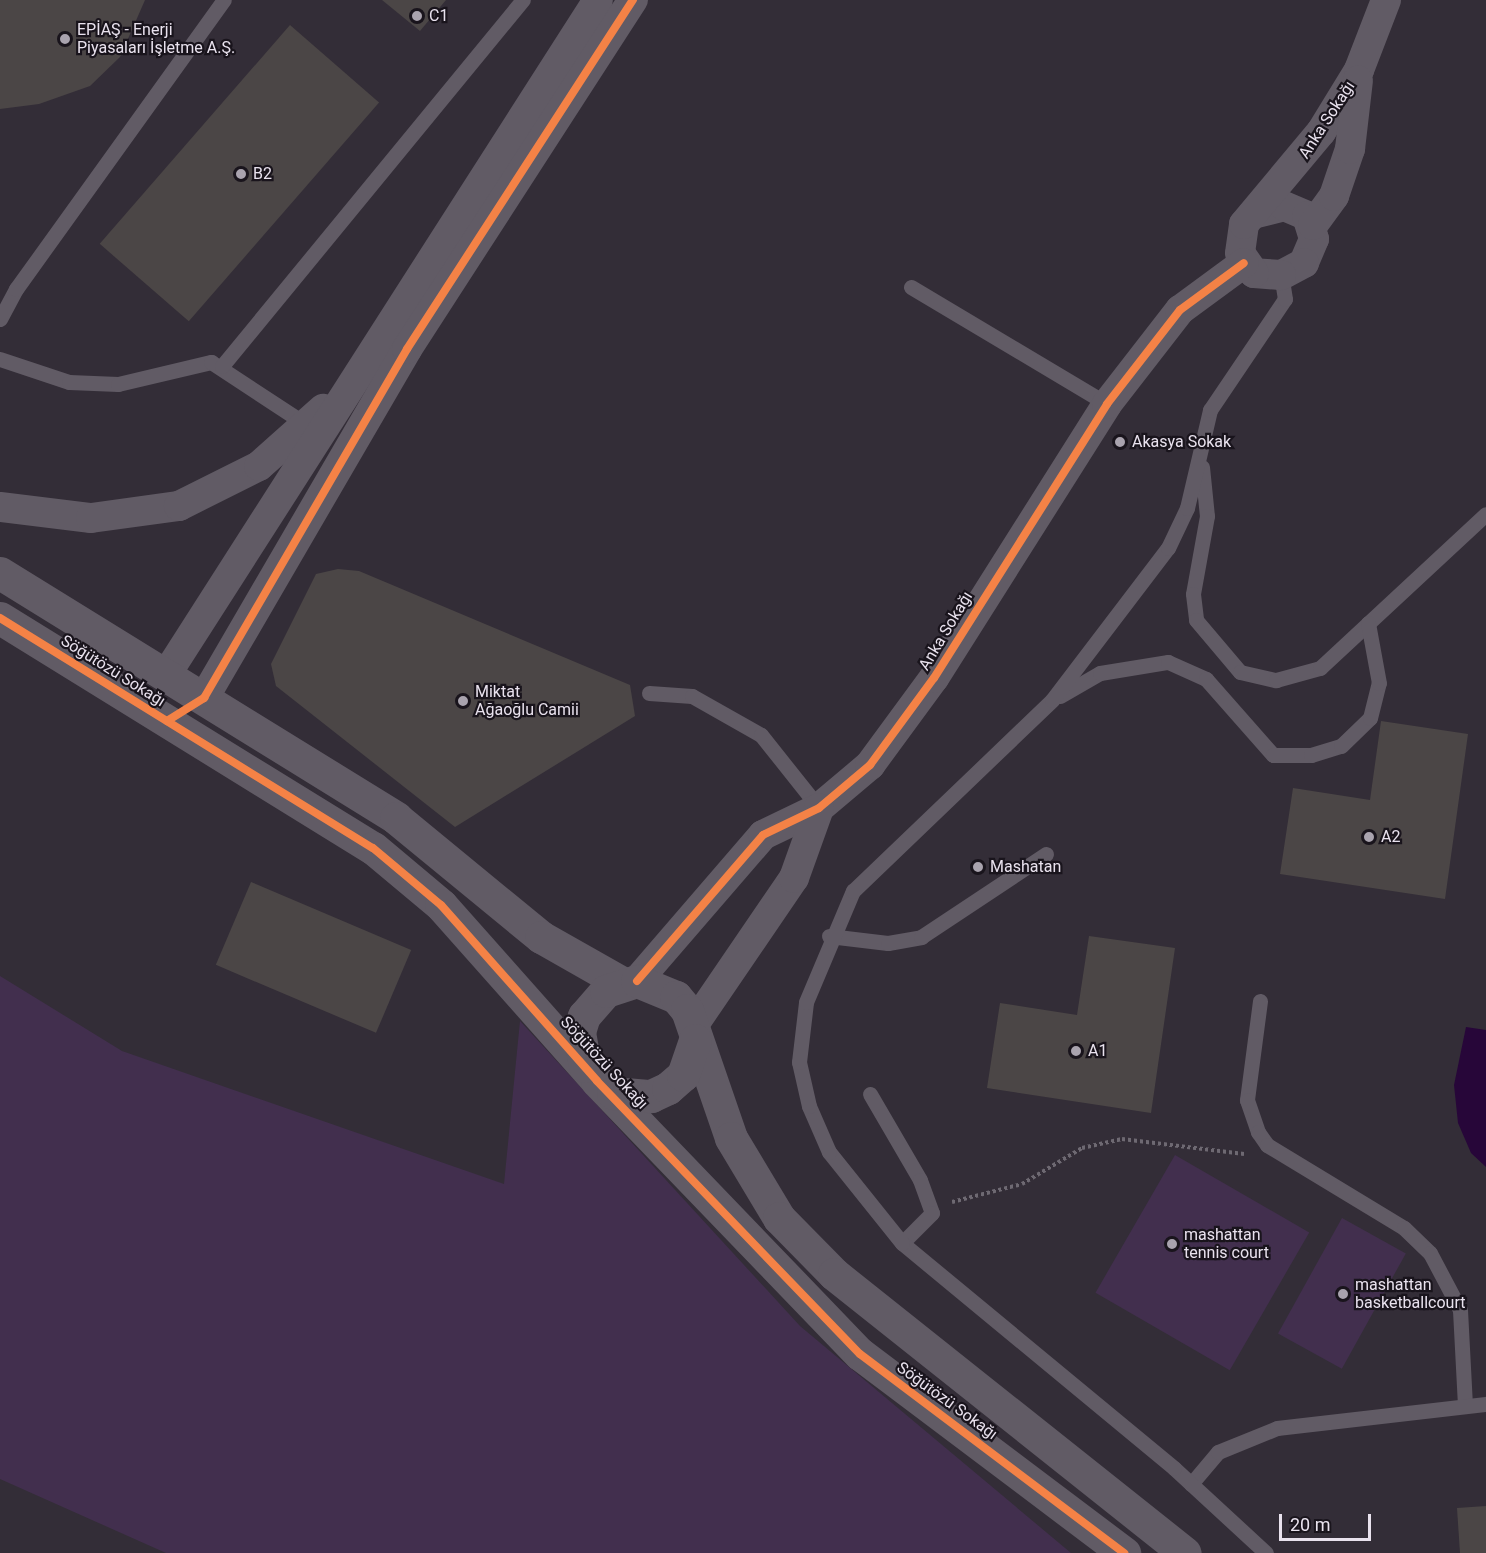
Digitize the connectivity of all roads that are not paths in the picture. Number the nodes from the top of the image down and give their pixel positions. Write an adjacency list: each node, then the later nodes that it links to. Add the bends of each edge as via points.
1 (224, 0): 12 (lane, via 16,289)
2 (523, 0): 15 (lane)
3 (598, 0): 13 (street)
4 (633, 0): 26 (street, via 407,349)
5 (1386, 0): 6 (street, Anka Sokağı)
6 (1359, 70): 7 (street, Anka Sokağı, via 1306,154); 8 (street, via 1350,149 1334,196)
7 (1249, 219): 8 (street, via 1284,206 1300,211); 9 (street, via 1240,253)
8 (1313, 225): 10 (street, via 1311,254)
9 (1244, 263): 10 (street, via 1254,273); 16 (street, Anka Sokağı, via 1180,310)
10 (1281, 275): 18 (lane, via 1285,299 1221,388 1205,424)
11 (911, 287): 16 (lane)
12 (0, 319)
13 (374, 354): 17 (street); 24 (street)
14 (0, 359): 15 (lane, via 69,382 118,384 196,363)
15 (222, 366): 17 (lane)
16 (1107, 404): 29 (street, Anka Sokağı, via 934,678 870,765)
17 (307, 425): 19 (street, via 259,466 179,506 91,518)
18 (1201, 461): 23 (lane, via 1206,534 1192,607 1219,654 1240,672 1276,680 1320,668); 27 (lane, via 1168,548)
19 (0, 507)
20 (1486, 514): 23 (lane)
21 (0, 573): 24 (street, Söğütözü Sokağı)
22 (0, 618): 28 (street, Söğütözü Sokağı)
23 (1368, 623): 27 (lane, via 1379,683 1370,718 1341,746 1311,755 1273,755 1206,679 1168,662 1100,673)
24 (166, 675): 26 (street, Söğütözü Sokağı); 28 (street)
25 (649, 693): 29 (lane, via 692,696 761,735)
26 (204, 698): 28 (street); 32 (street, Söğütözü Sokağı, via 396,818 533,932)
27 (1052, 700): 31 (lane, via 853,891)
28 (167, 721): 35 (street, Söğütözü Sokağı, via 373,848 441,905)
29 (819, 808): 32 (street, Anka Sokağı, via 763,836); 34 (street, via 794,878)
30 (1046, 854): 31 (lane, via 921,937 888,943)
31 (829, 936): 38 (lane, via 806,1002 799,1062 809,1106 829,1152)
32 (630, 982): 34 (street, Söğütözü Sokağı, via 676,997); 35 (street, via 593,1002 584,1016 579,1032)
33 (1260, 1001): 40 (lane, via 1247,1100 1267,1145 1404,1228 1430,1253 1460,1310)
34 (694, 1033): 36 (street, via 683,1075 668,1088 651,1096); 43 (street, Söğütözü Sokağı, via 731,1138 779,1218 834,1274)
35 (585, 1065): 36 (street, Söğütözü Sokağı)
36 (613, 1093): 42 (street, Söğütözü Sokağı, via 860,1354)
37 (870, 1094): 38 (lane, via 920,1180 932,1213)
38 (902, 1243): 41 (lane)
39 (1486, 1404): 40 (lane)
40 (1465, 1406): 41 (lane, via 1277,1428 1218,1452)
41 (1191, 1484): 44 (lane)
42 (1124, 1553)
43 (1185, 1553)
44 (1266, 1553)

